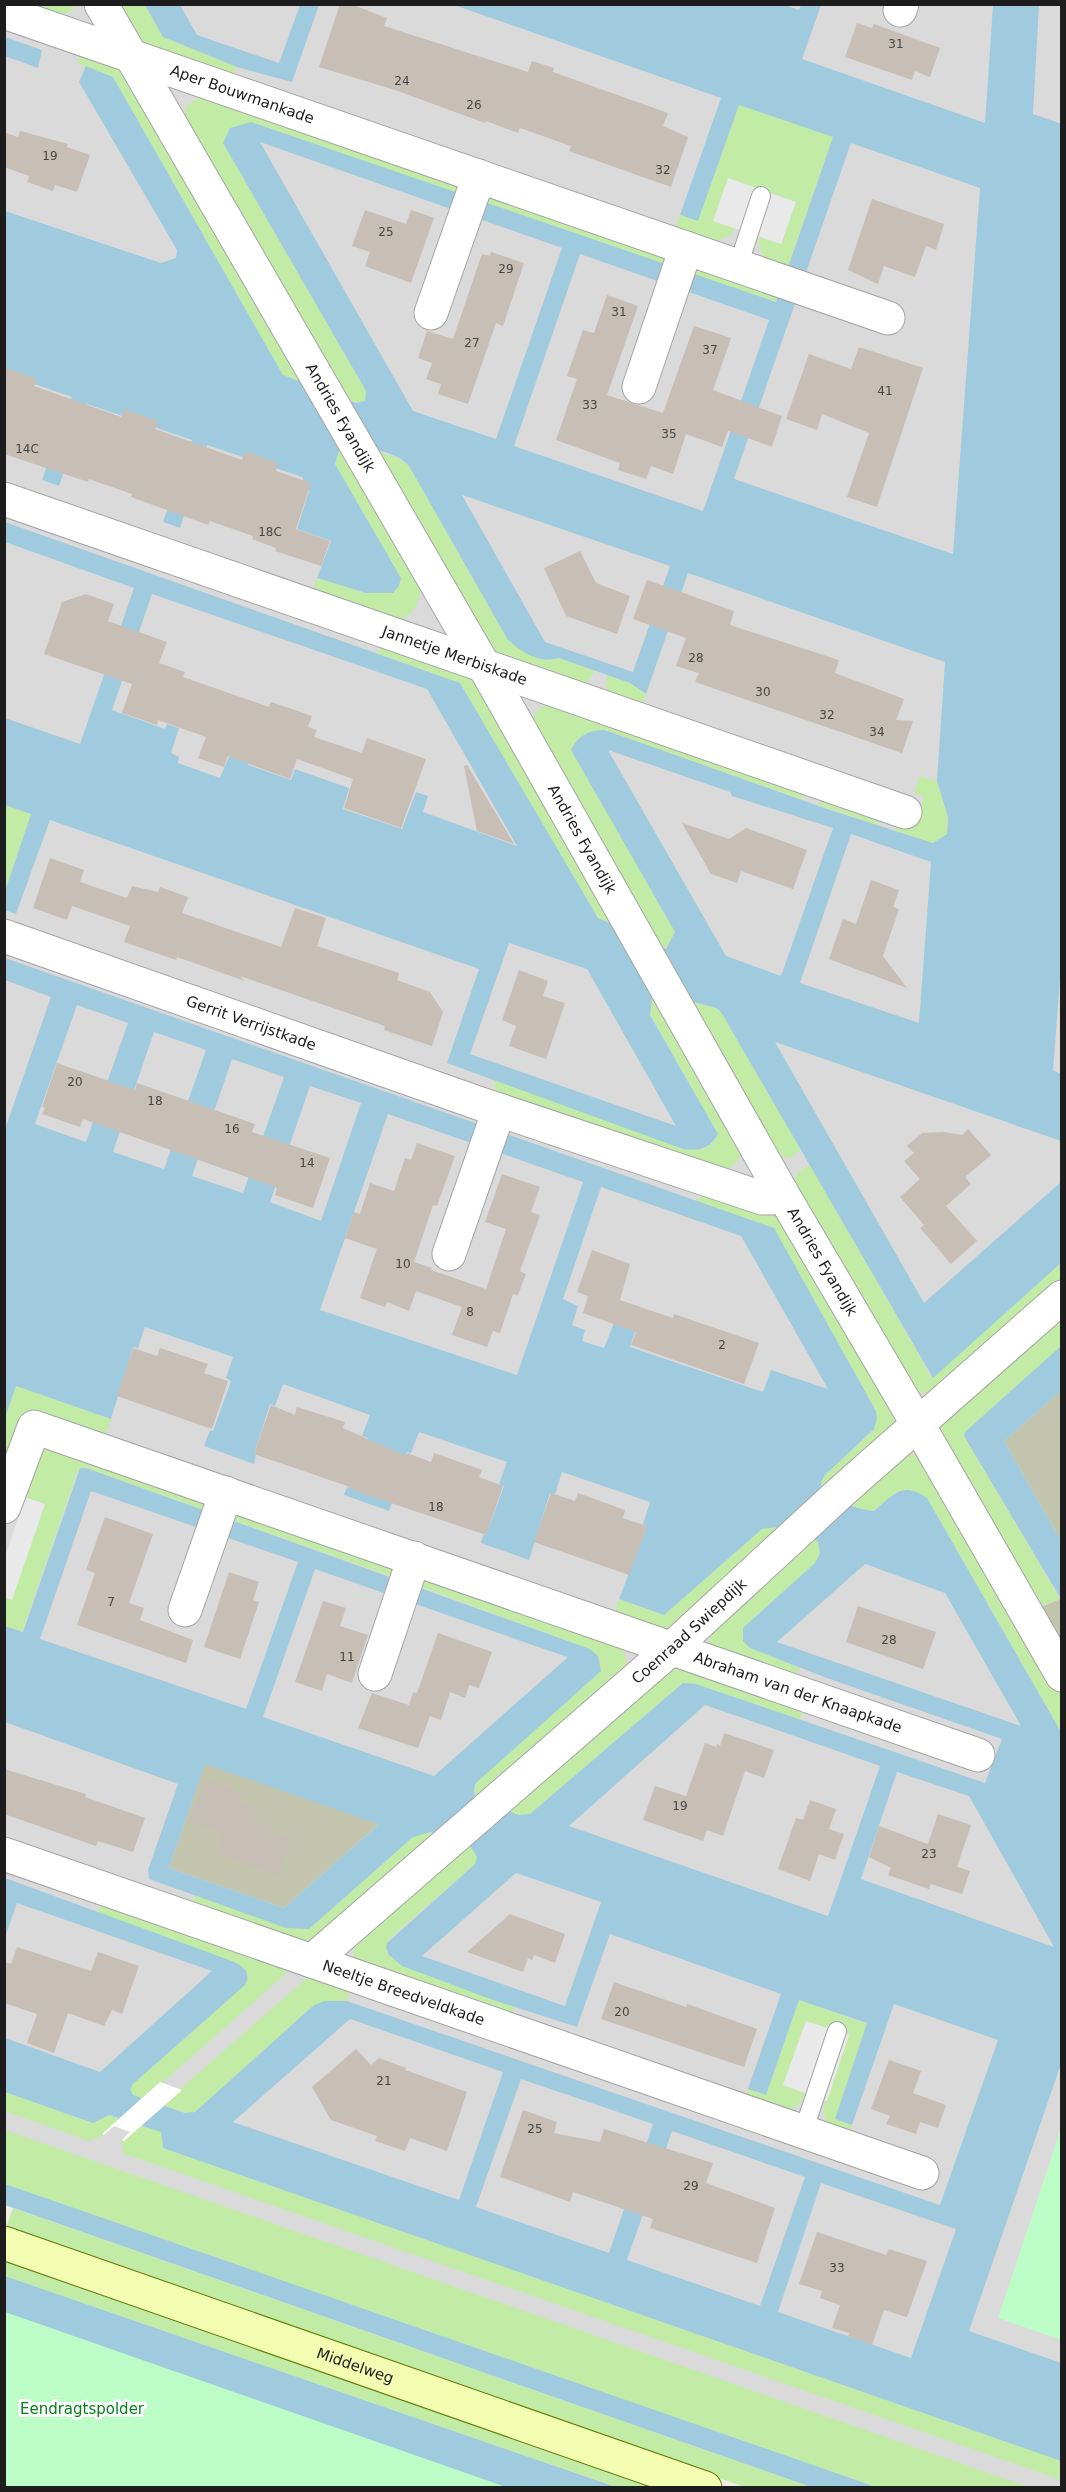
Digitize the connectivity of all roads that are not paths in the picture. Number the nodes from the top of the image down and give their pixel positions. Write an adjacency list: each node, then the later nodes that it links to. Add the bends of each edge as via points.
1 (101, 4): 3 (street, Andries Fyandijk)
2 (4, 12): 3 (street, Aper Bouwmankade)
3 (130, 56): 4 (street, Aper Bouwmankade); 12 (street, Andries Fyandijk)
4 (477, 181): 6 (street, Aper Bouwmankade); 8 (street)
5 (761, 196): 7 (lane)
6 (685, 254): 7 (street, Aper Bouwmankade); 10 (street)
7 (738, 266): 9 (street, Aper Bouwmankade)
8 (431, 313)
9 (888, 318)
10 (639, 387)
11 (4, 498): 12 (street, Jannetje Merbiskade)
12 (484, 666): 13 (street, Jannetje Merbiskade); 16 (street, Andries Fyandijk)
13 (904, 812)
14 (4, 936): 15 (street, Gerrit Verrijstkade)
15 (497, 1116): 16 (street, Gerrit Verrijstkade, via 762,1198); 17 (street)
16 (782, 1193): 19 (street, Andries Fyandijk)
17 (449, 1254)
18 (1062, 1297): 19 (street, Coenraad Swiepdijk)
19 (918, 1424): 24 (street, Coenraad Swiepdijk); 26 (street, Andries Fyandijk)
20 (223, 1501): 21 (street, Abraham van der Knaapkade, via 34,1427); 22 (street, Abraham van der Knaapkade); 23 (street)
21 (4, 1507)
22 (412, 1566): 24 (street, Abraham van der Knaapkade); 25 (street)
23 (185, 1610)
24 (672, 1648): 27 (street, Abraham van der Knaapkade); 29 (street, Coenraad Swiepdijk)
25 (375, 1674)
26 (1062, 1675)
27 (978, 1755)
28 (4, 1854): 29 (street, Neeltje Breedveldkade)
29 (312, 1961): 31 (street, Neeltje Breedveldkade)
30 (837, 2031): 31 (lane)
31 (803, 2132): 32 (street, Neeltje Breedveldkade)
32 (922, 2173)
33 (4, 2243): 34 (street, Middelweg)
34 (705, 2487)

